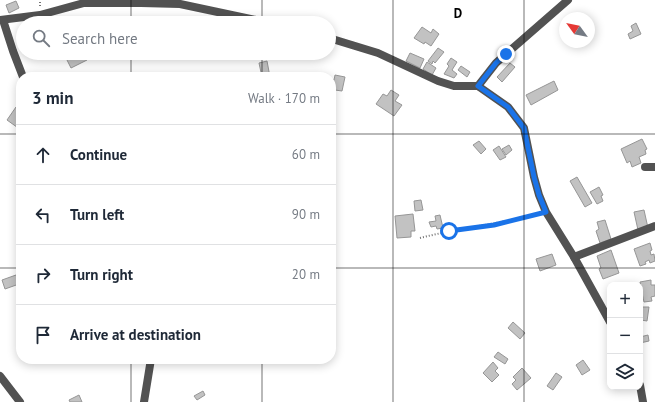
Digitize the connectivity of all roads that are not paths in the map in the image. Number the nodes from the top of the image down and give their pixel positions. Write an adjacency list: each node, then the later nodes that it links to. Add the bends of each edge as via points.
1 (568, 0): 9 (street, via 496,63)
2 (180, 2): 3 (street, via 84,3); 4 (street)
3 (32, 16)
4 (240, 16)
5 (16, 18): 6 (street)
6 (1, 20): 8 (street)
7 (336, 40): 9 (street, via 378,53 438,82 454,86)
8 (21, 72)
9 (478, 86): 13 (street, via 508,107 524,128 539,195 546,212)
10 (645, 167): 11 (street)
11 (655, 167)
12 (655, 226): 13 (street)
13 (574, 257): 14 (street)
14 (608, 318)
15 (151, 364): 19 (street)
16 (0, 376): 18 (street)
17 (641, 390): 20 (street)
18 (20, 402)
19 (144, 402)
20 (643, 402)

